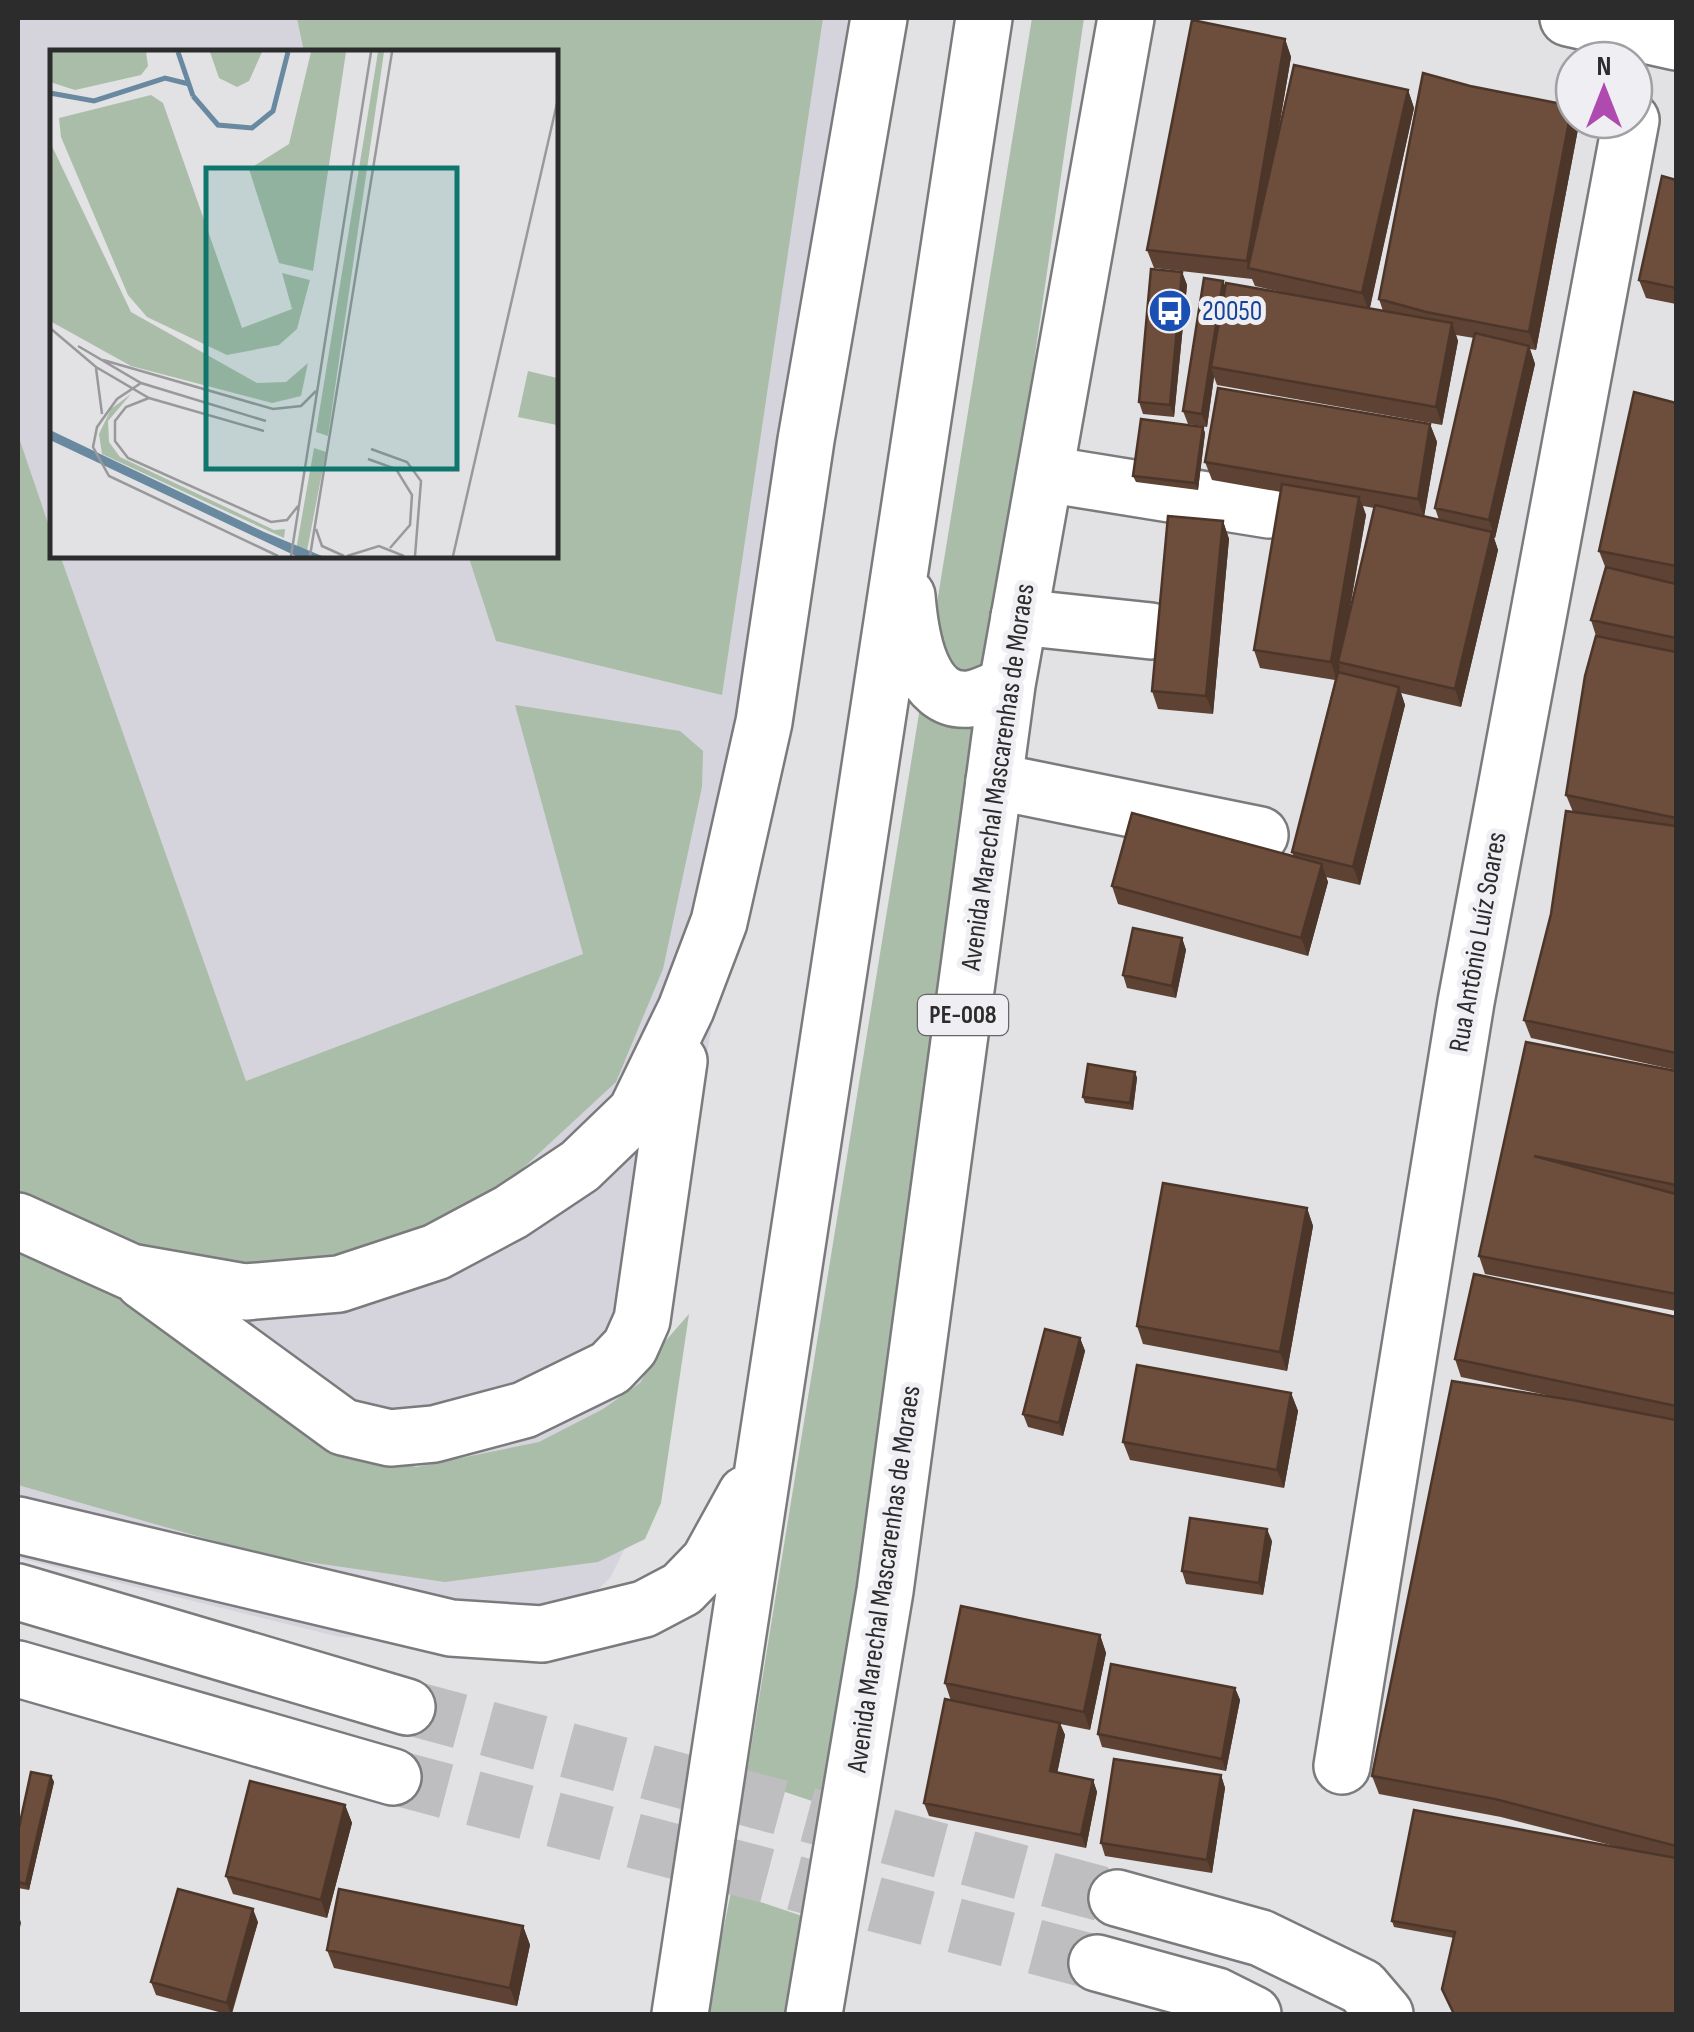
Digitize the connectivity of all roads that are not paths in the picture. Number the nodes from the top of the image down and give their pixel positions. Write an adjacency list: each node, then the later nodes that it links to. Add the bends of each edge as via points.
1 (879, 18): 15 (main road, via 764,722 719,922)
2 (984, 18): 9 (main road)
3 (1126, 18): 7 (main road, Avenida Marechal Mascarenhas de Moraes / PE-008)
4 (1568, 18): 5 (main road)
5 (1661, 39)
6 (1626, 140): 23 (main road, Rua Antônio Luíz Soares, via 1466,1002)
7 (1046, 474): 8 (main road); 10 (main road, Avenida Marechal Mascarenhas de Moraes / PE-008)
8 (1268, 510)
9 (903, 548): 12 (main road, via 908,612 929,680 946,696 966,700); 18 (main road)
10 (1019, 617): 11 (main road); 12 (main road, Avenida Marechal Mascarenhas de Moraes / PE-008)
11 (1152, 630)
12 (1007, 685): 13 (main road, Avenida Marechal Mascarenhas de Moraes / PE-008)
13 (994, 782): 14 (main road); 28 (main road, Avenida Marechal Mascarenhas de Moraes / PE-008, via 885,1591)
14 (1260, 834)
15 (686, 1009): 17 (main road, via 636,1112 580,1166 436,1252 339,1284 245,1292); 17 (main road, via 642,1320 610,1368 524,1410 434,1434 390,1438 343,1427)
16 (18, 1221): 17 (main road)
17 (131, 1272)
18 (765, 1456): 19 (main road, via 710,1561 682,1589 644,1609 542,1634 451,1628); 27 (main road)
19 (18, 1524)
20 (18, 1592): 22 (main road)
21 (18, 1668): 24 (main road)
22 (407, 1707)
23 (1342, 1766)
24 (393, 1777)
25 (1117, 1898): 30 (main road, via 1261,1938 1362,1987)
26 (1097, 1963): 29 (main road, via 1217,1996)
27 (680, 2014)
28 (814, 2014)
29 (1253, 2014)
30 (1385, 2014)

